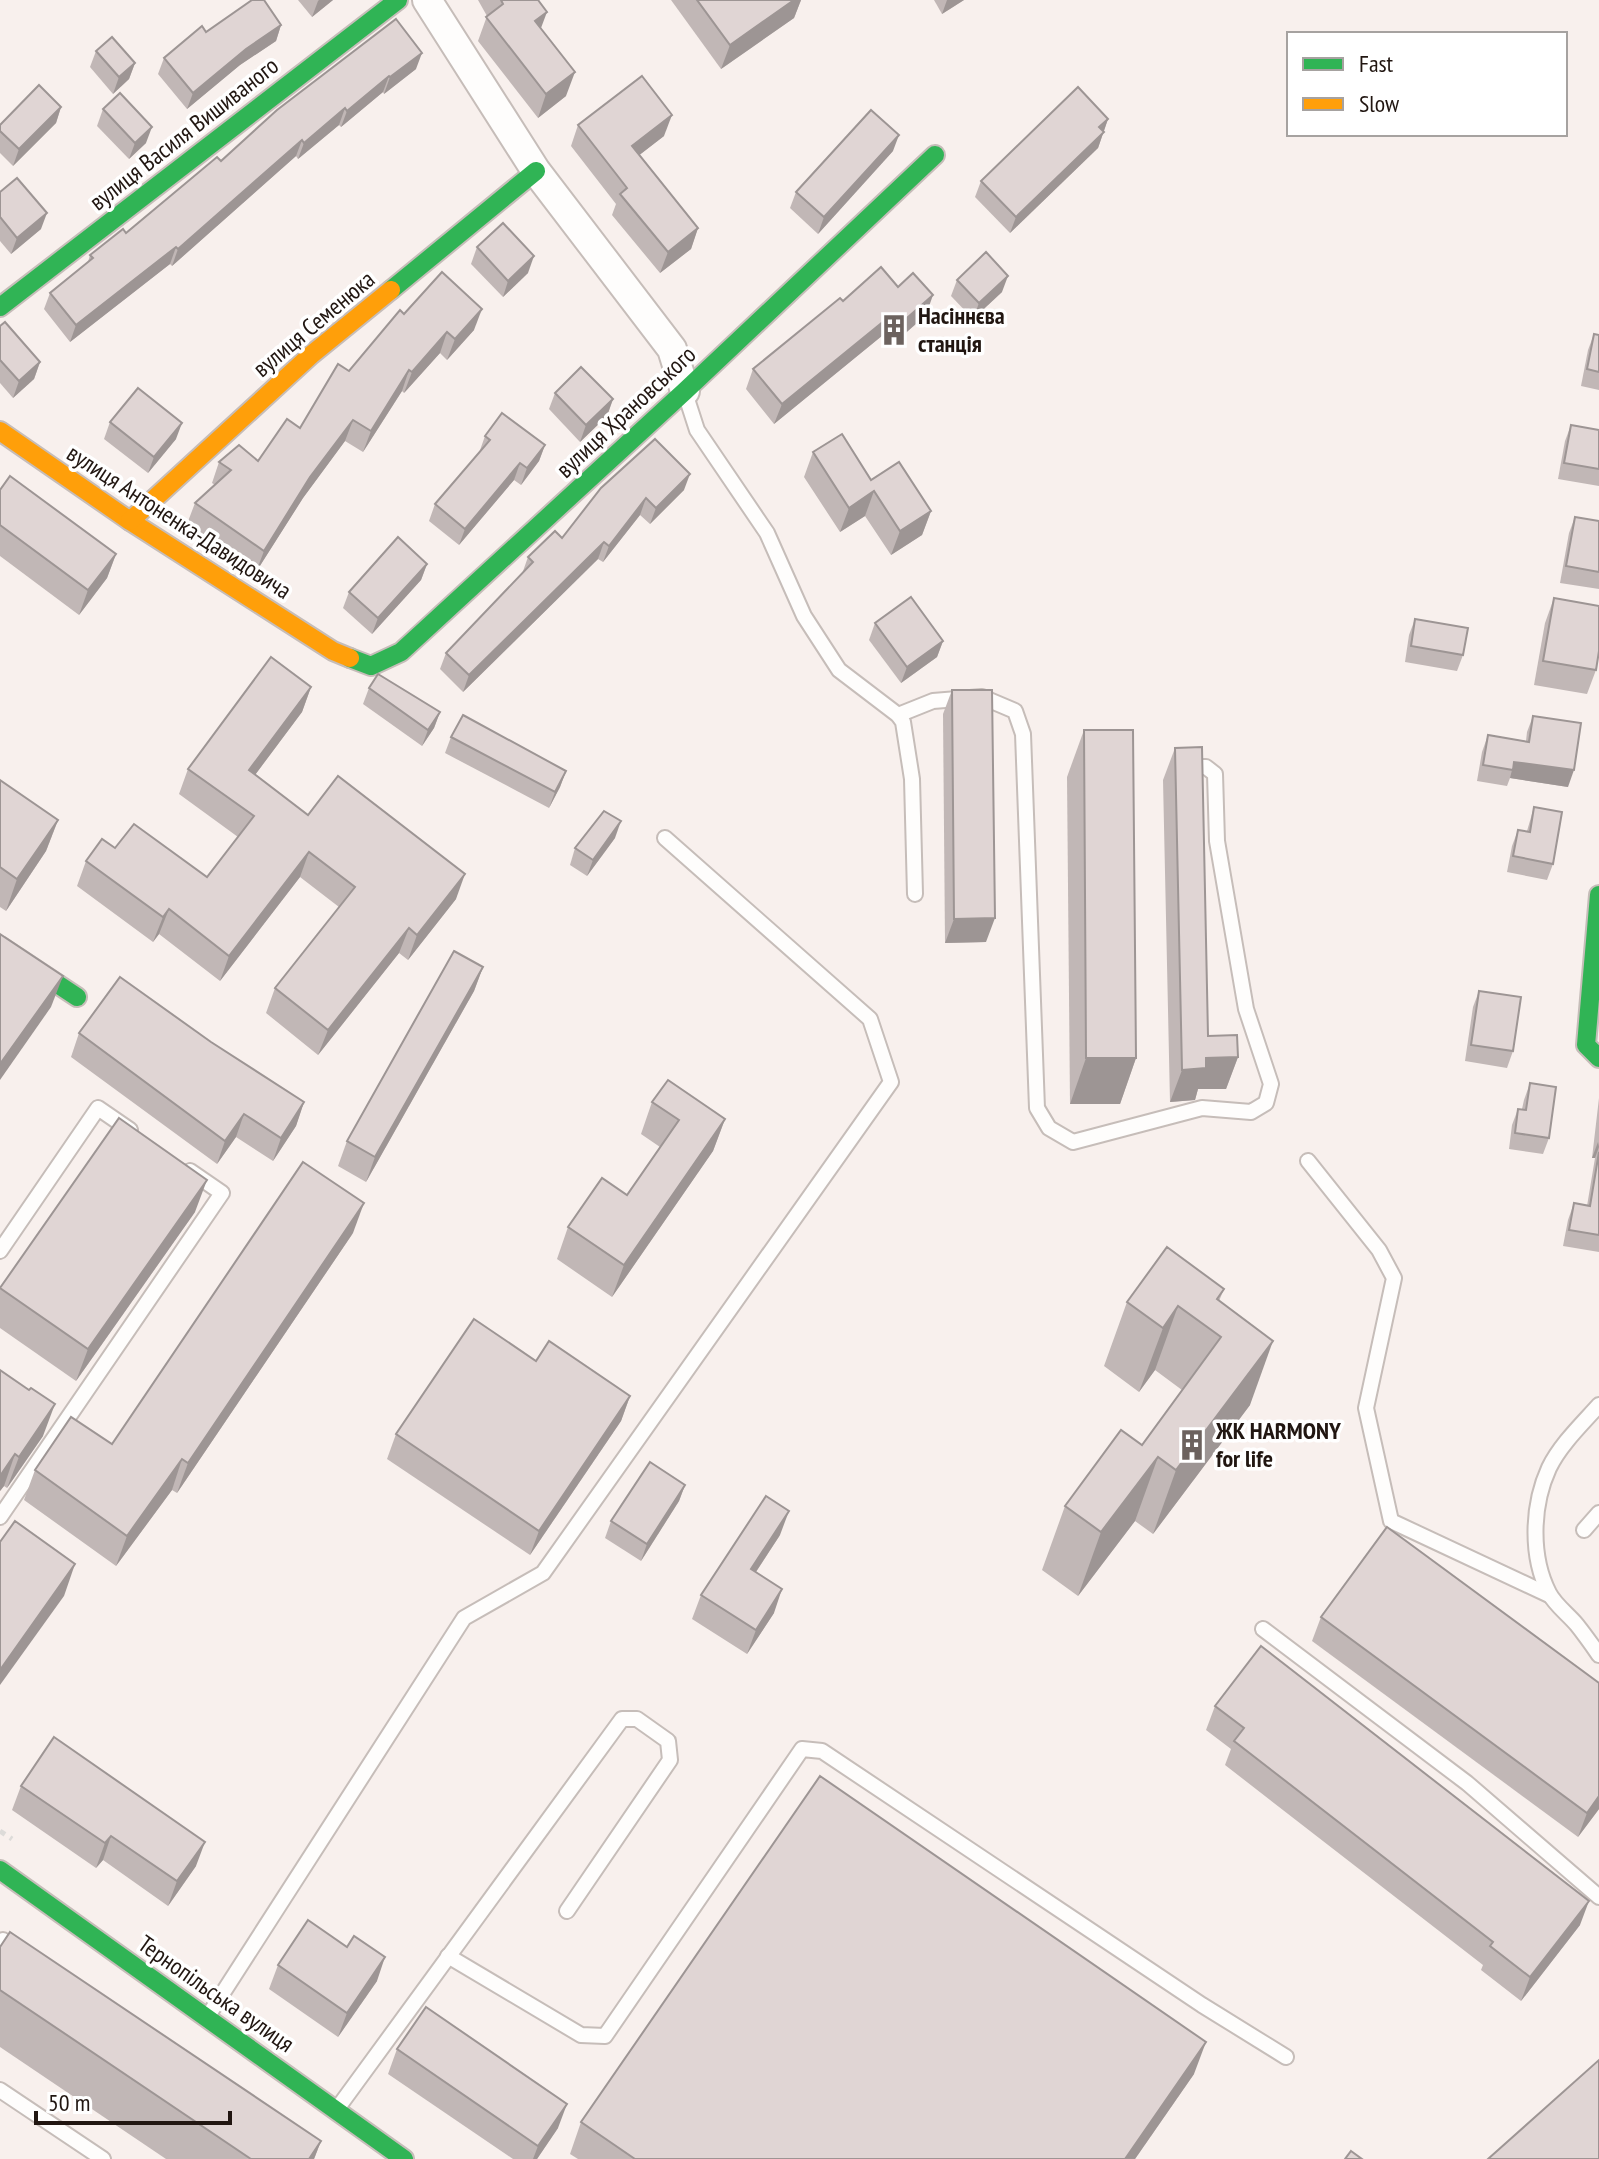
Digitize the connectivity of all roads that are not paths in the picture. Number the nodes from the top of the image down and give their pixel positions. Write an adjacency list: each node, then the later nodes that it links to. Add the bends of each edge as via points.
1 (398, 0): 5 (street, вулиця Василя Вишиваного)
2 (427, 0): 4 (street)
3 (935, 155): 6 (street, вулиця Храновського)
4 (536, 171): 6 (street, via 672,349); 8 (street, вулиця Семенюка, via 311,355)
5 (0, 307)
6 (685, 391): 9 (street, вулиця Храновського, via 401,652 371,666); 10 (lane, via 697,430 767,533 804,616 839,670)
7 (0, 431): 8 (street, вулиця Антоненка-Давидовича)
8 (130, 521): 9 (street, вулиця Антоненка-Давидовича)
9 (333, 651)
10 (898, 715): 11 (lane, via 933,701 982,697 1015,711 1023,734 1037,1108 1049,1128 1073,1142 1202,1108 1251,1112 1266,1103 1271,1084 1246,1009 1217,841 1215,774 1206,767); 13 (lane, via 912,779)
11 (1178, 766)
12 (665, 838): 33 (lane, via 870,1019 891,1082 543,1573 464,1618)
13 (915, 894)
14 (1599, 895): 17 (street, via 1586,1045)
15 (0, 946): 16 (street)
16 (77, 997)
17 (1599, 1058)
18 (148, 1142): 21 (lane, via 98,1108)
19 (173, 1159): 24 (lane, via 222,1193 64,1413)
20 (1308, 1161): 26 (lane, via 1379,1250 1394,1278 1366,1408 1391,1521)
21 (0, 1251)
22 (1599, 1405): 26 (lane, via 1550,1466 1539,1498 1537,1559)
23 (1599, 1513): 25 (lane)
24 (0, 1517)
25 (1584, 1530)
26 (1549, 1595): 28 (lane)
27 (1263, 1629): 30 (lane, via 1467,1783)
28 (1599, 1655)
29 (0, 1870): 33 (street, Тернопільська вулиця)
30 (1599, 1897)
31 (567, 1911): 32 (lane, via 670,1760 668,1741 637,1719 622,1719)
32 (448, 1956): 34 (lane, via 581,2035 605,2036 802,1749 822,1751); 36 (lane)
33 (207, 2016): 36 (street, Тернопільська вулиця)
34 (1286, 2057)
35 (0, 2090): 38 (lane)
36 (337, 2110): 37 (street, Тернопільська вулиця)
37 (398, 2157)
38 (103, 2159)

